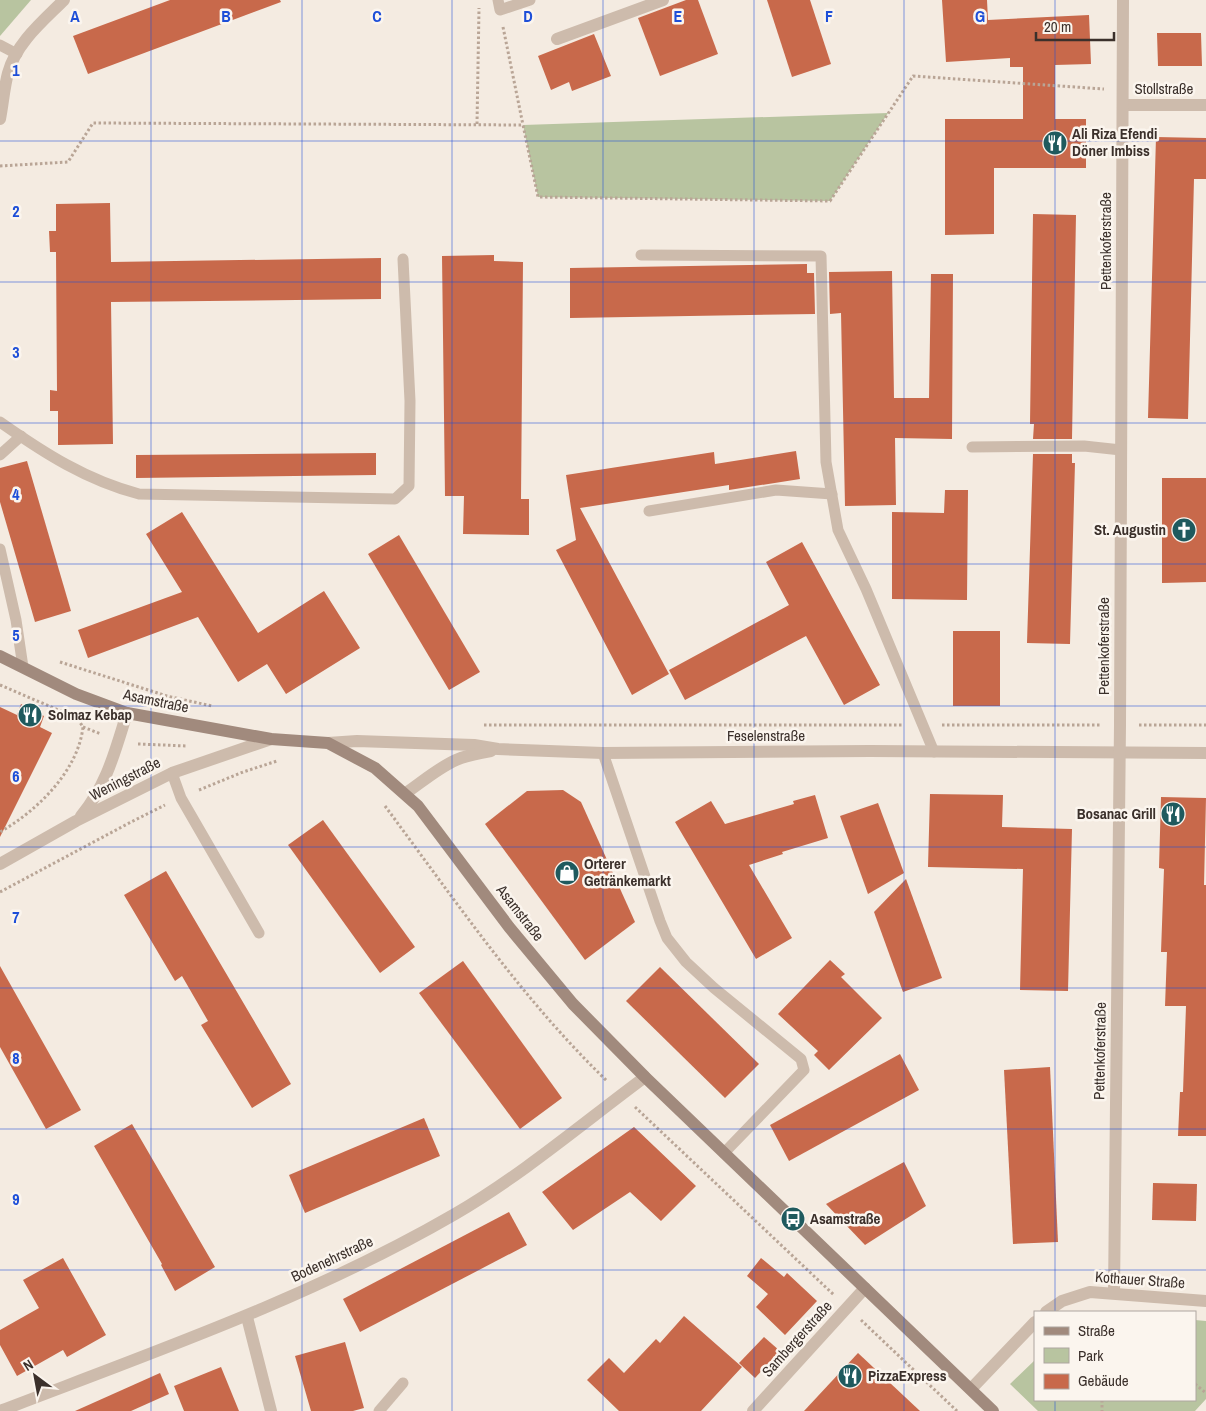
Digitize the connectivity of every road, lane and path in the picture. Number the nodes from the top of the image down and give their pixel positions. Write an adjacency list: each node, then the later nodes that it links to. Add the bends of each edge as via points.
1 (64, 0): 9 (street, via 29,36)
2 (479, 0): 15 (path)
3 (530, 0): 6 (lane)
4 (663, 0): 7 (street)
5 (1123, 0): 10 (street, Pettenkoferstraße)
6 (499, 5): 16 (path)
7 (557, 39)
8 (0, 46): 9 (lane)
9 (17, 54): 11 (street, via 8,72)
10 (1122, 90): 13 (street, Pettenkoferstraße); 16 (path, via 913,76 830,201 538,197)
11 (2, 97): 14 (street)
12 (1206, 105): 13 (street, Stollstraße)
13 (1123, 106): 23 (street, Pettenkoferstraße)
14 (0, 119)
15 (477, 125): 16 (path); 17 (path, via 93,123 68,162)
16 (523, 125)
17 (0, 166)
18 (641, 255): 25 (lane, via 821,256 826,462)
19 (403, 259): 21 (lane, via 410,401 409,486 395,499 139,494 79,472)
20 (0, 422): 21 (lane)
21 (21, 436): 24 (lane)
22 (972, 447): 23 (lane, via 1084,446)
23 (1121, 450): 36 (street, Pettenkoferstraße)
24 (0, 455)
25 (832, 494): 26 (lane, via 776,490); 35 (lane, via 838,530)
26 (648, 511)
27 (0, 549): 30 (lane)
28 (0, 656): 30 (street, Asamstraße)
29 (58, 661): 32 (path, via 167,696)
30 (23, 667): 33 (street, Asamstraße, via 76,694)
31 (0, 685): 53 (path, via 77,718 83,727 82,739 52,791 22,818)
32 (214, 707)
33 (127, 713): 38 (street, Asamstraße); 52 (street, via 105,780)
34 (477, 725): 35 (path)
35 (924, 725): 36 (path); 43 (lane)
36 (1120, 725): 37 (path); 44 (street, Pettenkoferstraße)
37 (1206, 725)
38 (271, 739): 39 (street, Asamstraße); 48 (street, Weningstraße)
39 (328, 743): 42 (street, Feselenstraße, via 474,745); 49 (street, Asamstraße, via 375,768)
40 (141, 744): 41 (path)
41 (195, 746)
42 (498, 749): 45 (street, Feselenstraße); 49 (street, via 456,760)
43 (934, 752): 44 (street, Feselenstraße); 45 (street, Feselenstraße)
44 (1120, 752): 46 (street, Feselenstraße); 61 (street, Pettenkoferstraße)
45 (603, 753): 59 (lane, via 667,938 693,969 801,1059 804,1070)
46 (1206, 753)
47 (285, 761): 50 (path, via 275,761 243,772)
48 (172, 773): 50 (lane); 52 (street, Weningstraße)
49 (406, 794): 57 (street, Asamstraße, via 573,1004)
50 (181, 798): 55 (path); 56 (lane)
51 (380, 798): 58 (path, via 475,928 537,1005)
52 (76, 822): 54 (street, Weningstraße)
53 (0, 832)
54 (0, 864)
55 (0, 892)
56 (259, 932)
57 (645, 1077): 58 (street, Bodenehrstraße); 59 (street, Asamstraße)
58 (622, 1094): 63 (path); 65 (street, Bodenehrstraße, via 530,1164 456,1213 385,1252)
59 (724, 1153): 60 (street, Asamstraße)
60 (865, 1288): 63 (street, Sambergerstraße); 69 (street, Asamstraße)
61 (1114, 1293): 62 (street, Kothauer Straße); 64 (street, Kothauer Straße, via 1090,1292 1062,1301)
62 (1206, 1301)
63 (848, 1308): 75 (street, Sambergerstraße); 76 (path)
64 (1047, 1311)
65 (246, 1316): 72 (street, Bodenehrstraße); 73 (street)
66 (1034, 1323): 69 (street)
67 (403, 1383): 74 (lane)
68 (1196, 1385): 70 (path)
69 (971, 1390): 77 (street, Asamstraße)
70 (1206, 1393)
71 (1102, 1402): 78 (path)
72 (0, 1411)
73 (271, 1411)
74 (379, 1411)
75 (753, 1411)
76 (957, 1411)
77 (993, 1411)
78 (1102, 1411)

